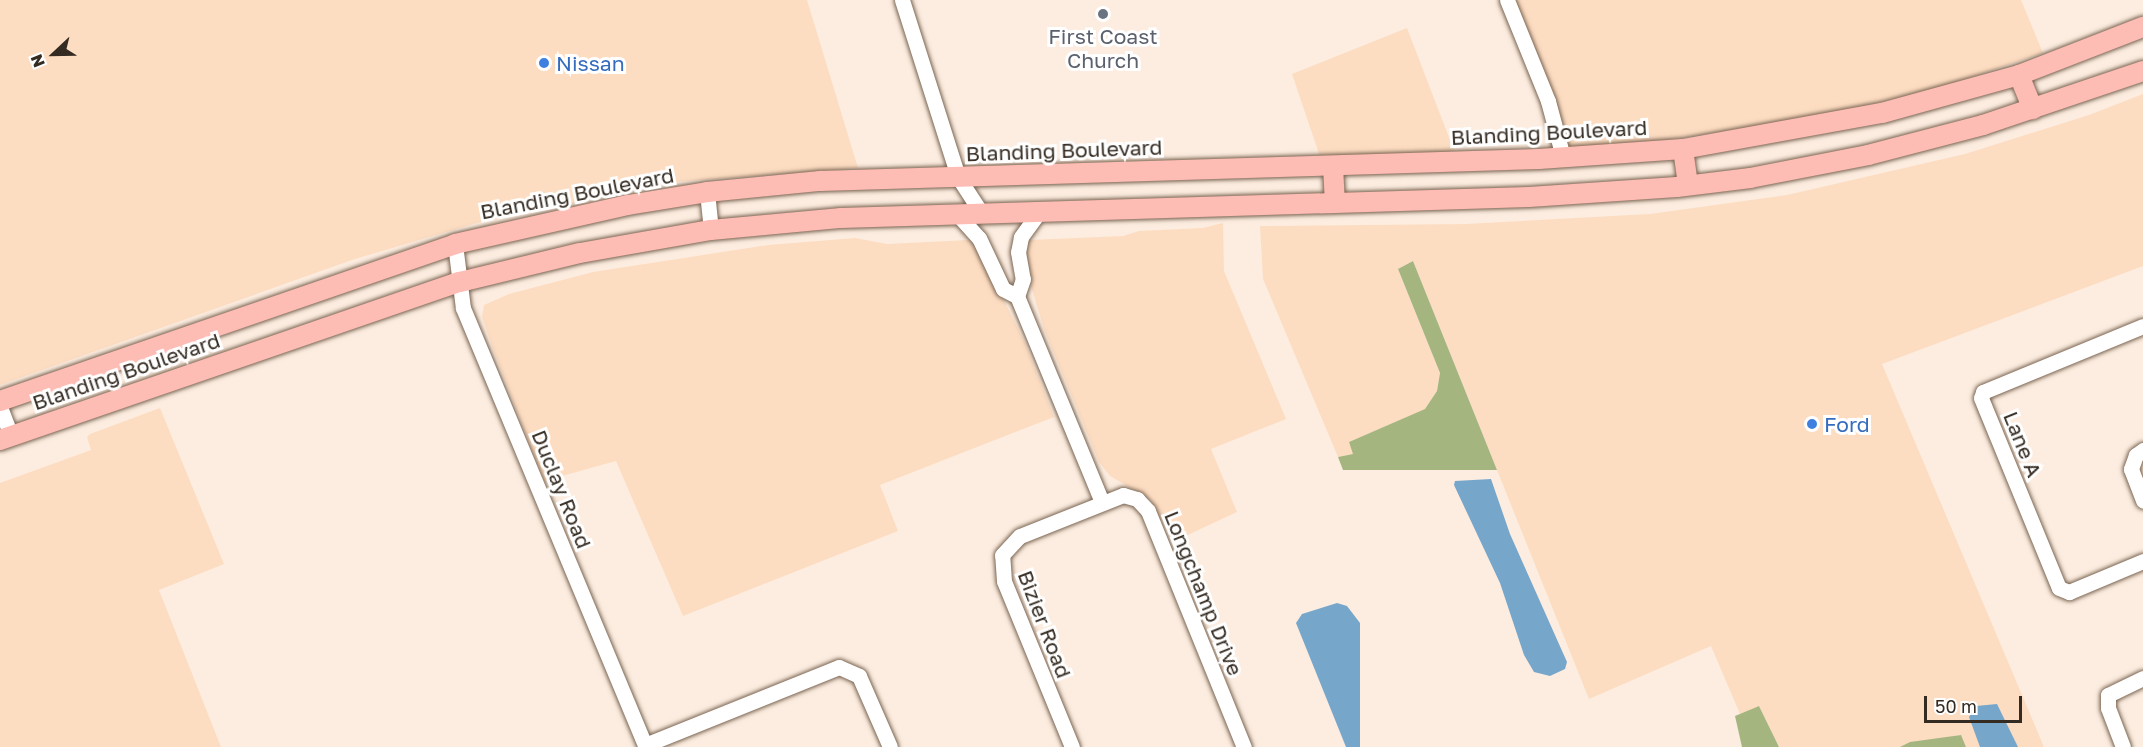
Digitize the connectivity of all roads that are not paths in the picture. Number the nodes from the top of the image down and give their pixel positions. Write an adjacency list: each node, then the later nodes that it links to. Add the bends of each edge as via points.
1 (902, 0): 10 (street)
2 (1507, 0): 8 (street, via 1548,101)
3 (2143, 27): 5 (main road, Blanding Boulevard)
4 (2143, 71): 6 (main road, Blanding Boulevard)
5 (2019, 75): 6 (main road); 7 (main road, Blanding Boulevard, via 1822,127)
6 (2033, 109): 11 (main road, Blanding Boulevard, via 1849,159)
7 (1683, 149): 8 (main road, Blanding Boulevard); 11 (main road)
8 (1563, 157): 9 (main road, Blanding Boulevard)
9 (1333, 166): 10 (main road, Blanding Boulevard); 13 (main road)
10 (958, 177): 12 (main road, Blanding Boulevard, via 820,181); 16 (street)
11 (1688, 185): 13 (main road, Blanding Boulevard, via 1548,196)
12 (707, 192): 17 (street); 18 (main road, Blanding Boulevard, via 548,221)
13 (1335, 203): 14 (main road, Blanding Boulevard)
14 (1040, 212): 16 (main road, Blanding Boulevard); 20 (street, via 1021,237 1018,252 1023,279)
15 (958, 214): 16 (main road, Blanding Boulevard); 17 (main road, Blanding Boulevard, via 841,218); 20 (street, via 979,238 1003,289)
16 (982, 214)
17 (711, 230): 19 (main road, Blanding Boulevard, via 580,253)
18 (455, 244): 19 (street, Duclay Road); 22 (main road, Blanding Boulevard)
19 (460, 282): 24 (main road, Blanding Boulevard); 30 (street, Duclay Road, via 463,308)
20 (1017, 296): 27 (street)
21 (2143, 326): 28 (street, Lane A, via 1983,392 1981,398 2059,588 2069,592)
22 (0, 401)
23 (0, 407): 24 (street)
24 (5, 438)
25 (2143, 450): 26 (street, via 2136,455 2131,469)
26 (2143, 501)
27 (1102, 502): 32 (street, Bizier Road, via 1020,536 1002,555 1004,581); 33 (street, Longchamp Drive, via 1123,495 1144,504)
28 (2143, 561)
29 (2143, 678): 34 (street, via 2109,695 2108,708)
30 (645, 746): 31 (street, via 829,669 850,669 865,687)
31 (890, 747)
32 (1072, 747)
33 (1244, 747)
34 (2124, 747)

